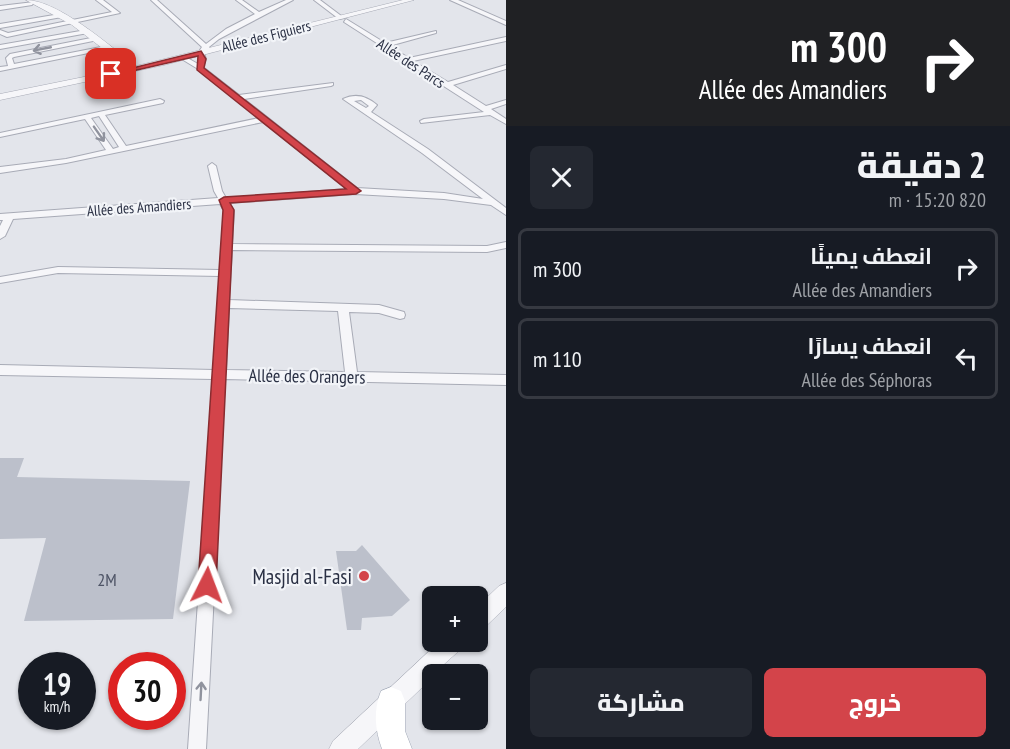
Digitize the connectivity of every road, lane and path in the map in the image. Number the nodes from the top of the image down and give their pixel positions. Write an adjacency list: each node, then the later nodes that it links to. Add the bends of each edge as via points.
1 (99, 0): 13 (street, via 117,13)
2 (154, 0): 24 (street)
3 (239, 0): 10 (street)
4 (290, 0): 10 (street)
5 (317, 0): 12 (street, Allée des Parcs)
6 (411, 0): 12 (street, Allée des Figuiers)
7 (453, 0): 14 (street)
8 (30, 2): 9 (street); 11 (street)
9 (0, 8)
10 (259, 15): 24 (street)
11 (60, 16): 13 (street); 15 (street)
12 (344, 19): 21 (street, Allée des Parcs); 24 (street, Allée des Figuiers)
13 (75, 23): 16 (street, via 7,35); 17 (street)
14 (506, 23)
15 (0, 26)
16 (0, 32)
17 (86, 32): 19 (street); 22 (street)
18 (434, 32): 21 (street)
19 (96, 39): 23 (street); 27 (street, one-way to 27, via 12,56)
20 (506, 39): 26 (street)
21 (384, 45): 26 (street, Allée des Parcs)
22 (0, 47)
23 (106, 48): 27 (street); 31 (street)
24 (205, 52): 25 (street, Allée des Figuiers); 28 (street)
25 (184, 59): 28 (street); 31 (street, Allée des Figuiers)
26 (407, 60): 33 (street, Allée des Parcs)
27 (11, 66): 30 (street)
28 (200, 68): 35 (street)
29 (506, 68): 33 (street)
30 (0, 69)
31 (134, 69): 34 (street, Allée des Figuiers)
32 (331, 84): 35 (street)
33 (446, 85): 38 (street, Allée des Parcs)
34 (0, 97)
35 (236, 98): 42 (street)
36 (160, 101): 40 (street)
37 (506, 102): 38 (street)
38 (488, 111): 43 (street); 44 (street, Allée des Parcs)
39 (366, 112): 52 (street, Allée des Amandiers)
40 (101, 114): 41 (street); 46 (street)
41 (87, 117): 45 (street); 47 (street, one-way to 47)
42 (266, 119): 46 (street); 50 (street)
43 (424, 121)
44 (506, 122)
45 (0, 135)
46 (124, 149): 47 (street)
47 (111, 152): 49 (street)
48 (212, 166): 51 (street)
49 (0, 170)
50 (356, 191): 51 (street, Allée des Amandiers); 52 (street, Allée des Amandiers)
51 (224, 200): 54 (street, Allée des Amandiers); 57 (street, via 229,210)
52 (494, 203): 53 (street, Allée des Amandiers)
53 (506, 212)
54 (5, 217): 55 (street)
55 (0, 236)
56 (506, 245): 57 (street, via 487,249)
57 (226, 247): 58 (street)
58 (225, 273): 59 (street, via 58,270); 60 (street)
59 (0, 280)
60 (223, 304): 61 (street); 64 (street)
61 (343, 308): 62 (street, via 379,309); 65 (street)
62 (400, 315)
63 (0, 370): 64 (street, Allée des Orangers)
64 (219, 375): 65 (street, Allée des Orangers); 71 (street, one-way to 64)
65 (351, 376): 66 (street, Allée des Orangers)
66 (506, 380)
67 (506, 593): 68 (street)
68 (488, 610)
69 (443, 652): 70 (street)
70 (391, 701): 72 (street); 73 (main road, via 390,731)
71 (197, 749)
72 (341, 749)
73 (397, 749)

